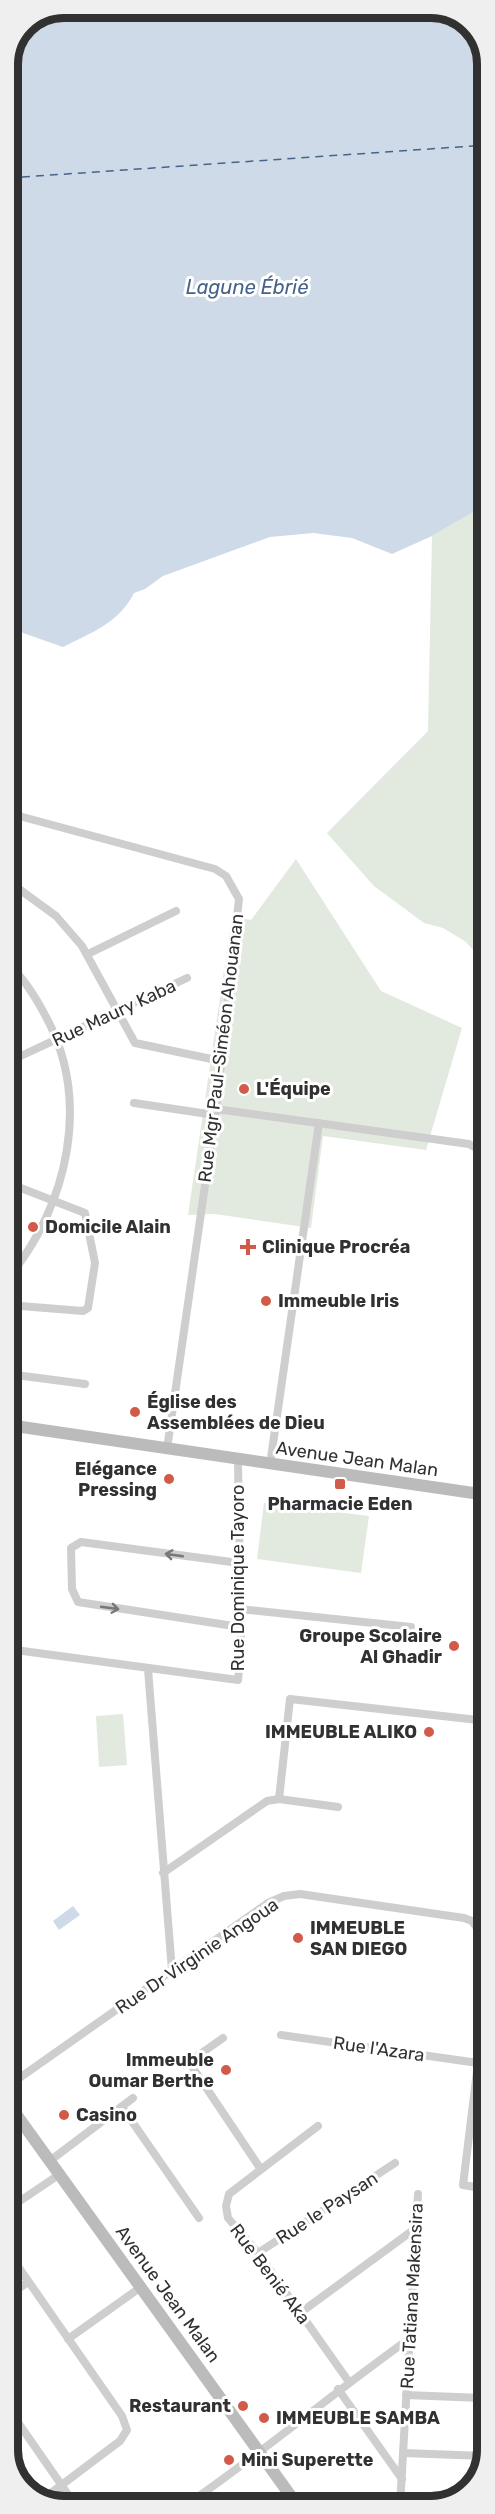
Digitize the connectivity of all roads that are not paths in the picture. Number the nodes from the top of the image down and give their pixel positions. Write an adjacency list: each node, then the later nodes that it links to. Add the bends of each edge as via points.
1 (18, 816): 10 (street, Rue Mgr Paul-Siméon Ahouanan, via 215,869 226,876 239,899)
2 (18, 888): 4 (street, via 56,916)
3 (176, 911): 4 (street)
4 (88, 954): 7 (street)
5 (18, 975): 8 (street, via 34,993)
6 (187, 978): 7 (street, Rue Maury Kaba)
7 (118, 1009): 8 (street, Rue Maury Kaba); 10 (street, via 135,1043)
8 (58, 1039): 9 (street, Rue Maury Kaba); 16 (street, via 66,1071 69,1124 65,1164)
9 (18, 1057)
10 (221, 1061): 12 (street, Rue Mgr Paul-Siméon Ahouanan)
11 (134, 1103): 12 (street)
12 (215, 1112): 13 (street); 22 (street, Rue Mgr Paul-Siméon Ahouanan)
13 (319, 1123): 14 (street, via 469,1144); 24 (street)
14 (477, 1148)
15 (18, 1188): 16 (street)
16 (54, 1201): 17 (street, via 40,1232); 18 (street, via 79,1209 87,1218 95,1263 88,1308 83,1311)
17 (18, 1264)
18 (18, 1306)
19 (18, 1375): 20 (street)
20 (85, 1384)
21 (18, 1427): 22 (main road, Avenue Jean Malan)
22 (167, 1449): 23 (main road, Avenue Jean Malan)
23 (238, 1461): 24 (main road, Avenue Jean Malan); 26 (street, Rue Dominique Tayoro)
24 (270, 1465): 25 (main road, Avenue Jean Malan)
25 (477, 1494)
26 (236, 1563): 27 (street, Rue Dominique Tayoro); 28 (street, one-way to 28, via 81,1542 71,1548 72,1589 78,1602)
27 (240, 1609): 28 (street, Rue Dominique Tayoro); 29 (street)
28 (236, 1626): 31 (street, Rue Dominique Tayoro, via 238,1680)
29 (411, 1627)
30 (18, 1650): 31 (street, Rue Dominique Tayoro)
31 (148, 1669): 35 (street)
32 (477, 1720): 33 (street, via 290,1699)
33 (279, 1799): 34 (street); 35 (street, via 267,1802)
34 (338, 1807)
35 (163, 1873): 37 (street)
36 (477, 1928): 37 (street, Rue Dr Virginie Angoua, via 471,1921 300,1894 284,1896 268,1903)
37 (172, 1971): 42 (street, Rue Dr Virginie Angoua)
38 (280, 2035): 40 (street, Rue l'Azara)
39 (223, 2038): 49 (street, via 189,2062)
40 (477, 2062)
41 (477, 2070): 51 (street, Rue Dr Virginie Angoua, via 463,2185)
42 (18, 2079)
43 (133, 2098): 44 (street)
44 (122, 2107): 47 (street); 54 (street)
45 (18, 2116): 47 (main road, Avenue Jean Malan)
46 (318, 2126): 49 (street, Rue Benié Aka)
47 (51, 2160): 50 (main road, Avenue Jean Malan)
48 (395, 2163): 56 (street, Rue le Paysan)
49 (260, 2168): 56 (street, Rue Benié Aka, via 229,2194 226,2206 228,2218)
50 (60, 2174): 53 (street); 59 (main road, Avenue Jean Malan)
51 (477, 2187)
52 (418, 2194): 55 (street, Rue Tatiana Makensira)
53 (18, 2202)
54 (199, 2218)
55 (416, 2228): 61 (street); 63 (street, Rue Tatiana Makensira)
56 (258, 2253): 61 (street, Rue Benié Aka)
57 (18, 2267): 58 (street)
58 (28, 2282): 60 (street); 62 (street)
59 (141, 2287): 62 (street); 69 (main road, Avenue Jean Malan)
60 (18, 2289)
61 (300, 2313): 64 (street, Rue Benié Aka)
62 (68, 2339): 73 (street, via 122,2416 127,2430 120,2441)
63 (409, 2339): 64 (street); 66 (street, Rue Tatiana Makensira)
64 (349, 2382): 65 (street)
65 (338, 2389): 69 (street); 72 (street)
66 (406, 2395): 67 (street); 70 (street, Rue Tatiana Makensira)
67 (477, 2398)
68 (18, 2422): 73 (street)
69 (260, 2452): 76 (street); 77 (main road, Avenue Jean Malan)
70 (403, 2454): 71 (street); 72 (street, Rue Tatiana Makensira)
71 (476, 2456)
72 (402, 2479): 78 (street, Rue Tatiana Makensira)
73 (62, 2485): 74 (street); 75 (street)
74 (50, 2494)
75 (69, 2496)
76 (204, 2496)
77 (291, 2496)
78 (401, 2496)

